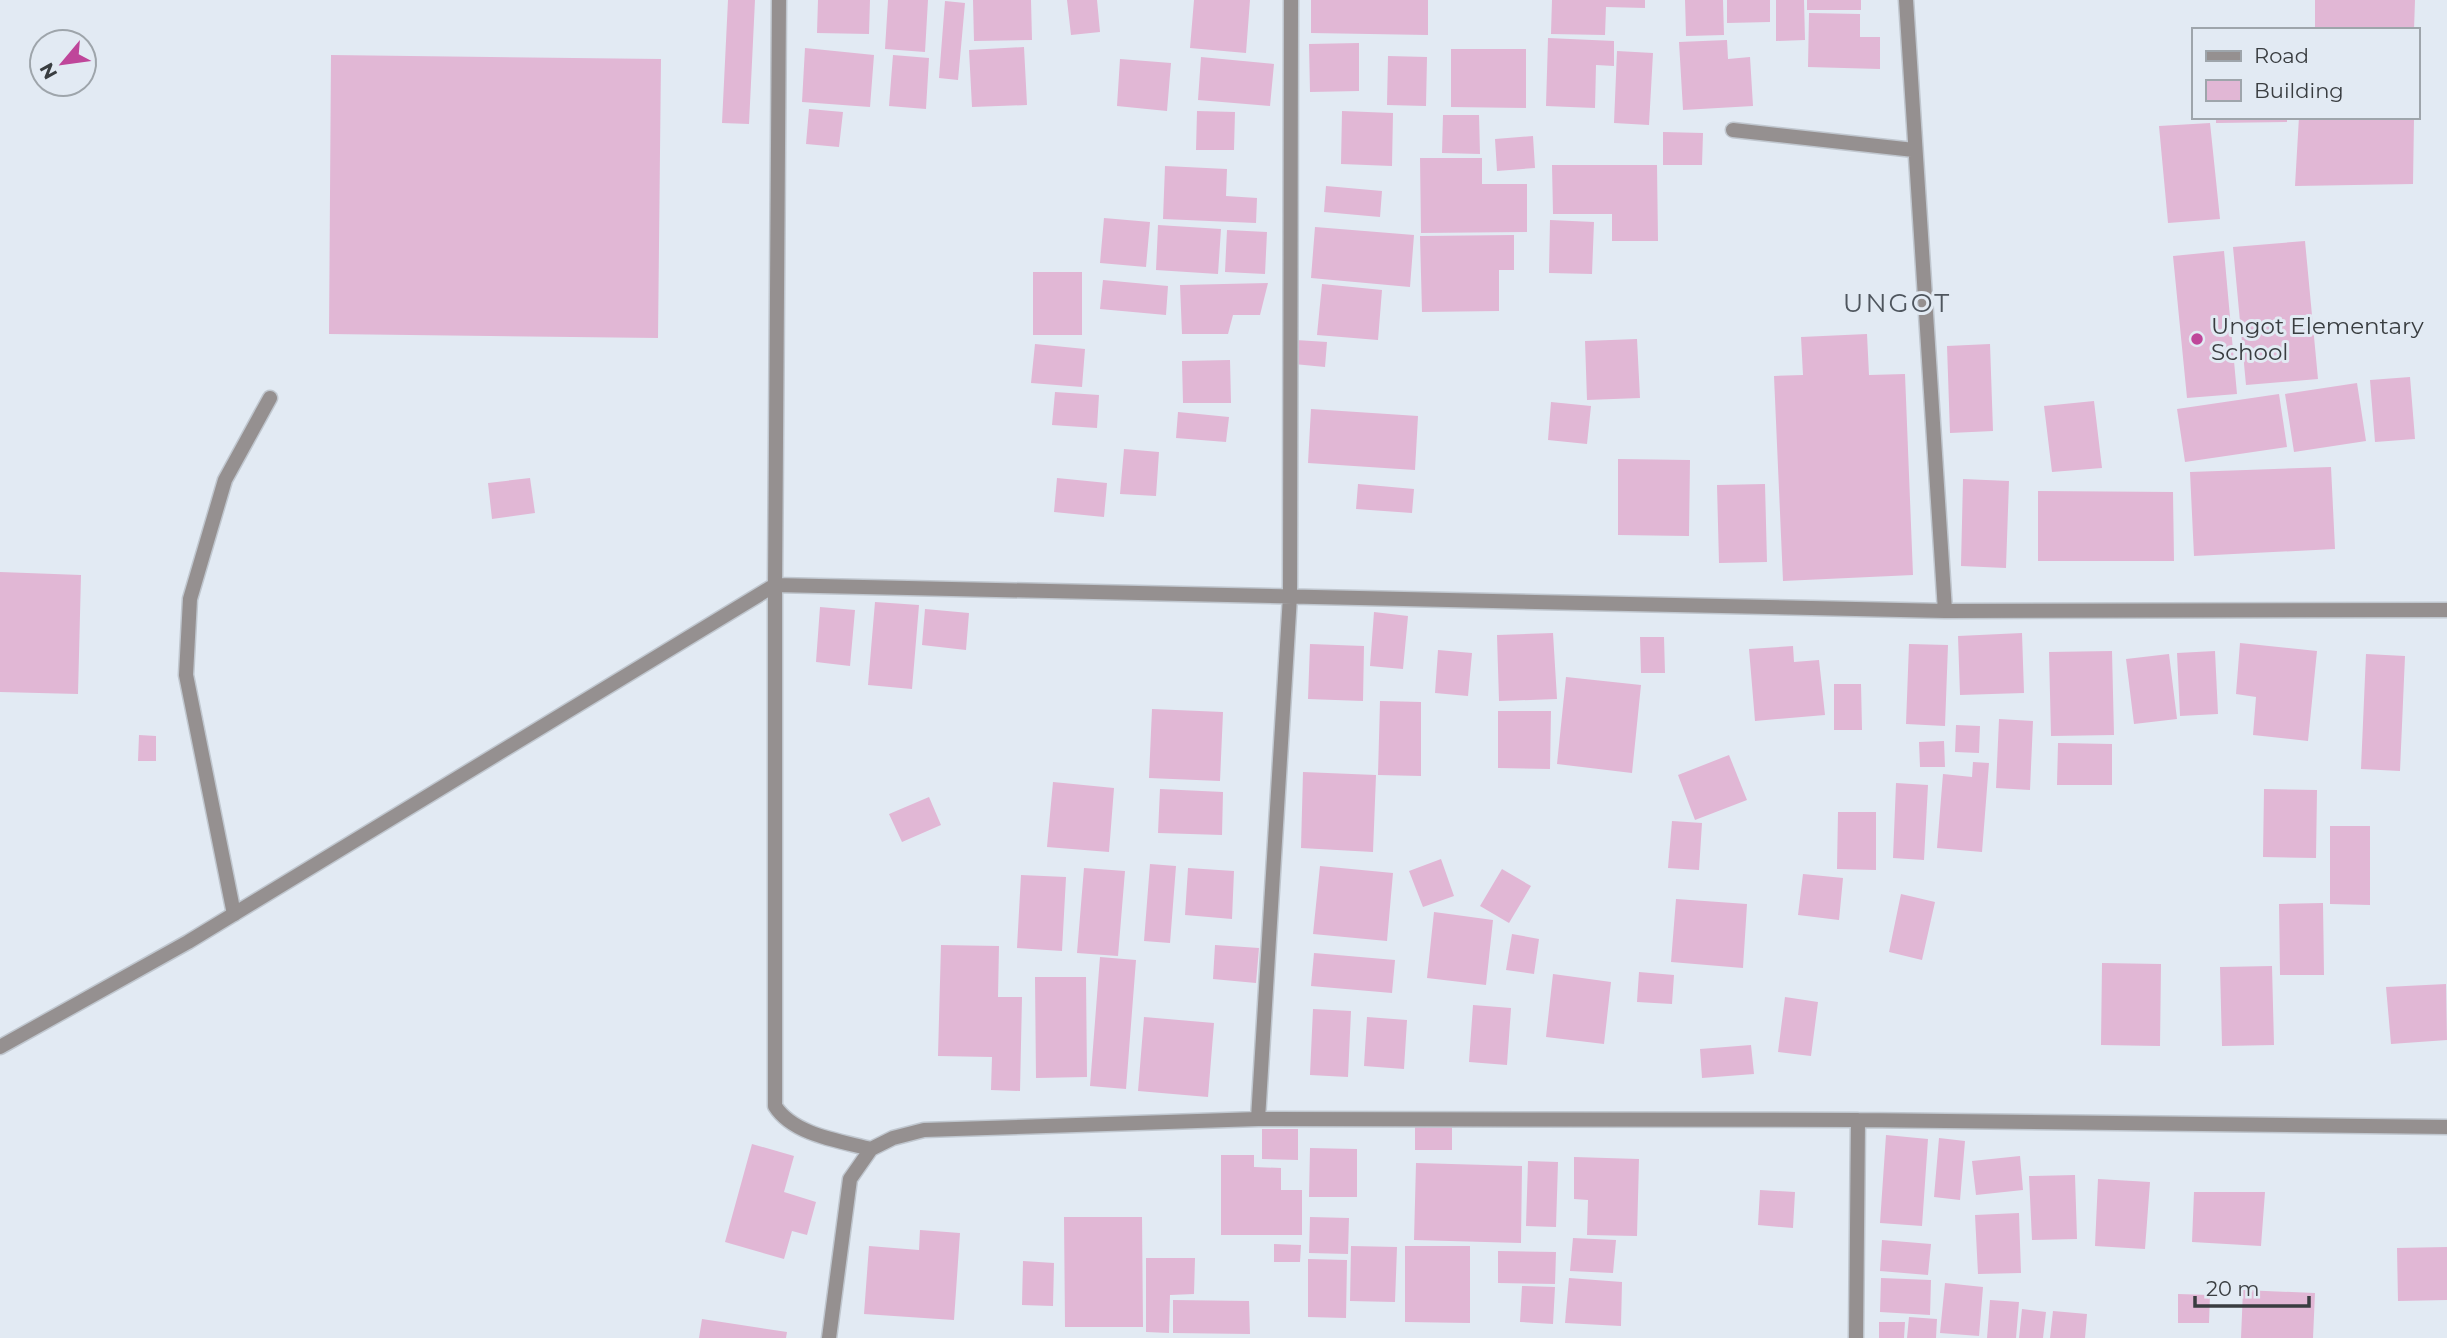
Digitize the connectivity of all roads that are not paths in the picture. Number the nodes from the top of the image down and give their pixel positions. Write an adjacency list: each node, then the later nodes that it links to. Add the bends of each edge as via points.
1 (779, 0): 7 (street)
2 (1291, 0): 8 (street)
3 (1906, 0): 5 (street)
4 (1733, 130): 5 (street)
5 (1914, 150): 10 (street)
6 (270, 398): 11 (street, via 225,480 190,599 186,675)
7 (775, 585): 8 (street); 11 (street); 16 (street, via 775,1106 782,1117 813,1133)
8 (1290, 596): 10 (street); 13 (street)
9 (2447, 610): 10 (street)
10 (1945, 611)
11 (234, 914): 12 (street)
12 (0, 1047)
13 (1258, 1119): 14 (street); 16 (street, via 924,1130)
14 (1858, 1120): 15 (street); 18 (street)
15 (2447, 1126)
16 (871, 1149): 17 (street, via 850,1180)
17 (829, 1338)
18 (1856, 1338)

